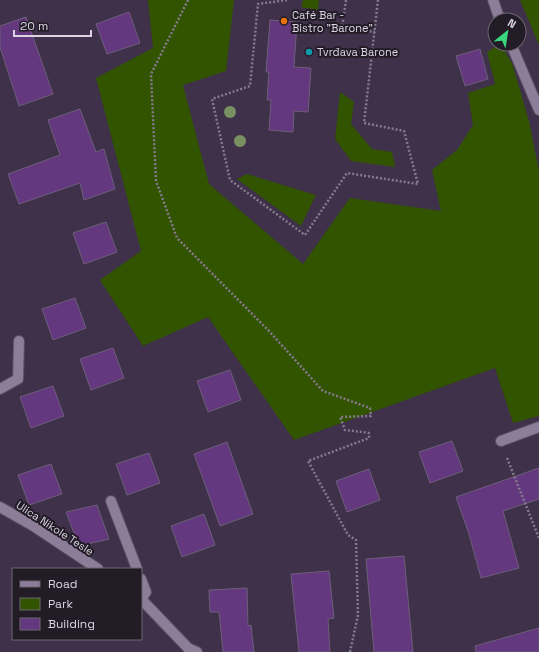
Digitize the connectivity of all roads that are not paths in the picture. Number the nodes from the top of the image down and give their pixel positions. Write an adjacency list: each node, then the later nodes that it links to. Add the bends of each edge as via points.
1 (493, 0): 2 (street)
2 (497, 12)
3 (514, 52): 4 (street)
4 (539, 110)
5 (19, 341): 6 (street, via 18,379)
6 (0, 389)
7 (539, 427): 8 (street)
8 (500, 441)
9 (110, 501): 12 (street)
10 (0, 507): 11 (street, Ulica Nikole Tesle)
11 (96, 568)
12 (137, 568)
13 (142, 582): 14 (street, via 146,592)
14 (142, 598)
15 (142, 600): 16 (street, via 188,648)
16 (197, 652)

